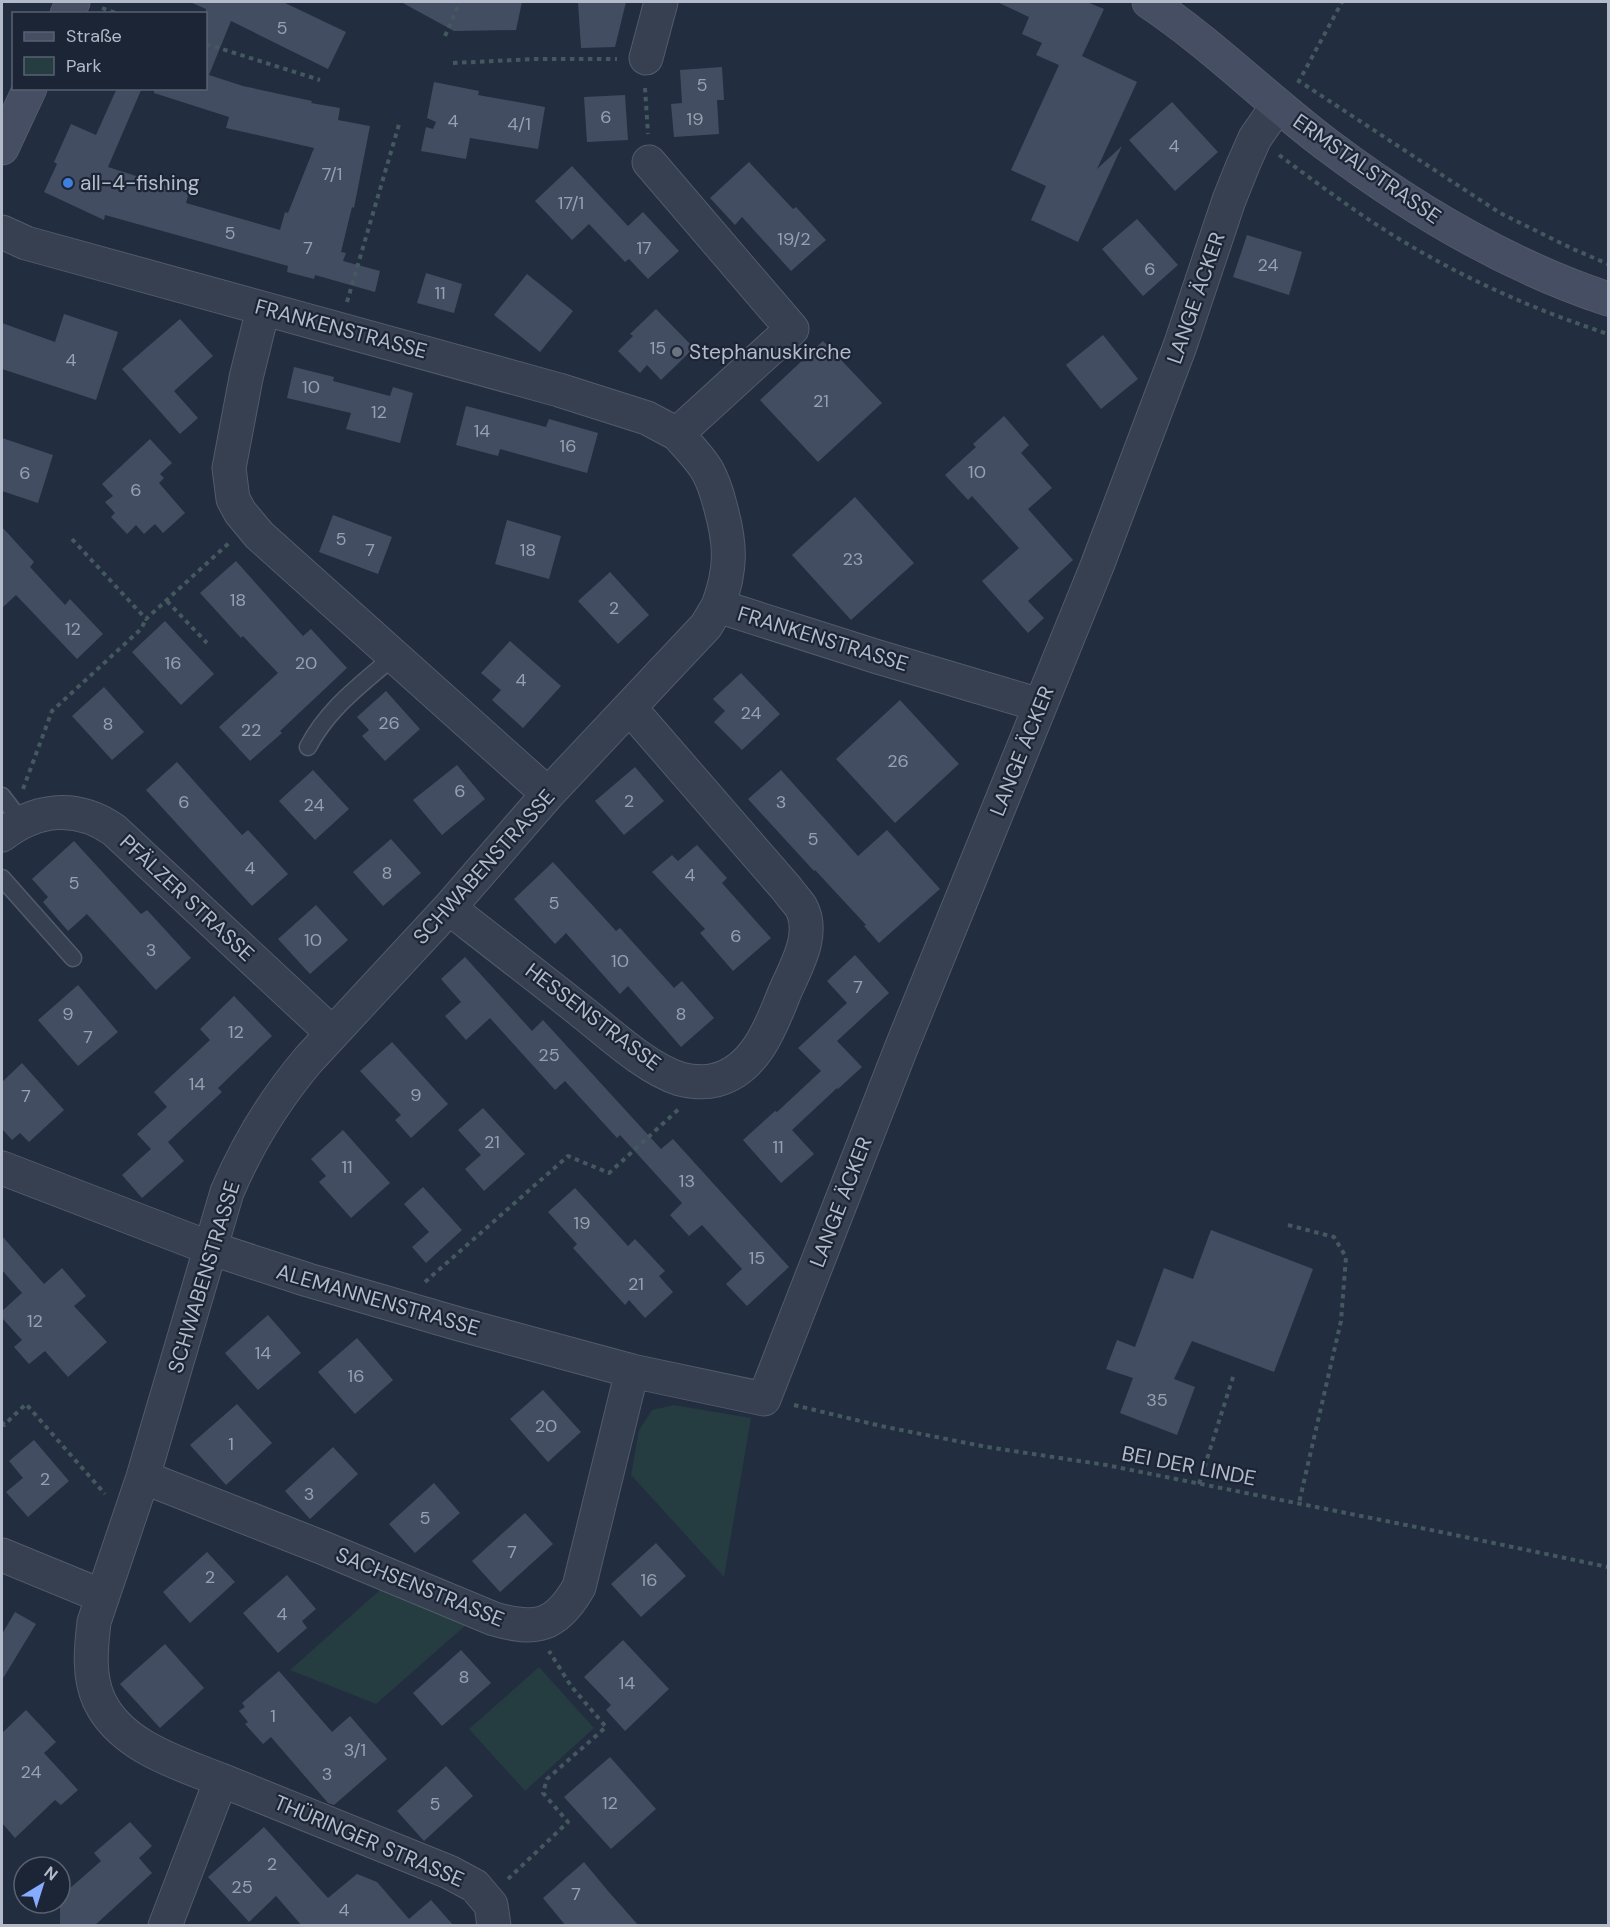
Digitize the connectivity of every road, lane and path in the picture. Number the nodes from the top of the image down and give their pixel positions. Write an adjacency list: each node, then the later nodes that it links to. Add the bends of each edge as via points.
1 (460, 2): 5 (path)
2 (661, 2): 7 (street)
3 (1149, 2): 11 (street, ERMSTALSTRASSE)
4 (1342, 2): 11 (path)
5 (445, 36)
6 (207, 45): 9 (path)
7 (646, 58): 8 (path); 14 (path)
8 (453, 63)
9 (320, 80)
10 (29, 90): 13 (street)
11 (1286, 99): 16 (path, via 1500,213); 17 (street, ERMSTALSTRASSE, via 1326,144 1418,208 1533,270); 28 (street, LANGE ÄCKER, via 1255,138 1229,200 1153,422)
12 (400, 121): 19 (path)
13 (2, 148)
14 (649, 162): 20 (street, via 792,328)
15 (2, 232): 18 (street, FRANKENSTRASSE, via 26,243)
16 (1608, 264)
17 (1608, 299)
18 (263, 309): 19 (street, FRANKENSTRASSE); 21 (street, via 229,468 233,499)
19 (340, 328): 20 (street, FRANKENSTRASSE, via 627,411)
20 (677, 434): 24 (street, FRANKENSTRASSE, via 707,470 728,534 728,576)
21 (250, 524): 23 (path); 27 (street)
22 (72, 539): 25 (path)
23 (167, 601): 25 (path); 26 (path)
24 (718, 606): 28 (street, FRANKENSTRASSE); 29 (street, SCHWABENSTRASSE, via 706,626)
25 (146, 619): 32 (path, via 141,629 52,711 22,792)
26 (207, 643)
27 (394, 656): 30 (lane, via 332,711); 31 (street)
28 (1040, 705): 44 (street, LANGE ÄCKER)
29 (630, 708): 31 (street, SCHWABENSTRASSE); 37 (street, via 787,889 806,922 802,950 767,1034 746,1064)
30 (308, 747)
31 (548, 794): 34 (street, SCHWABENSTRASSE)
32 (8, 814): 36 (street, PFÄLZER STRASSE, via 84,814 114,830)
33 (2, 878): 35 (lane)
34 (449, 908): 36 (street, SCHWABENSTRASSE); 37 (street, HESSENSTRASSE, via 661,1070 680,1078)
35 (73, 958)
36 (332, 1033): 40 (street, SCHWABENSTRASSE, via 289,1083 262,1123 227,1192)
37 (710, 1082): 41 (path, via 609,1173 568,1156)
38 (2, 1168): 40 (street, ALEMANNENSTRASSE)
39 (1288, 1225): 48 (path, via 1334,1236 1346,1257 1341,1321)
40 (210, 1248): 41 (street, ALEMANNENSTRASSE); 46 (street, SCHWABENSTRASSE)
41 (397, 1306): 42 (street, ALEMANNENSTRASSE)
42 (632, 1371): 44 (street, ALEMANNENSTRASSE); 53 (street, via 579,1587 557,1615)
43 (1233, 1374): 47 (path)
44 (764, 1399): 47 (path, BEI DER LINDE, via 987,1447)
45 (2, 1422): 49 (path, via 4,1425 26,1404)
46 (143, 1477): 49 (street, SCHWABENSTRASSE); 53 (street, SACHSENSTRASSE, via 494,1619 519,1626)
47 (1199, 1484): 48 (path, BEI DER LINDE)
48 (1299, 1503): 51 (path, BEI DER LINDE)
49 (129, 1522): 52 (street, SCHWABENSTRASSE)
50 (2, 1555): 52 (street)
51 (1608, 1568)
52 (102, 1596): 54 (street, SCHWABENSTRASSE, via 94,1622 91,1663 98,1699 108,1716 123,1731 167,1759)
53 (540, 1624): 55 (path, via 555,1662 606,1727 548,1779 543,1793 568,1822 509,1878)
54 (221, 1780): 55 (street, THÜRINGER STRASSE, via 449,1872 475,1886); 56 (street)
55 (492, 1915)
56 (165, 1926)

